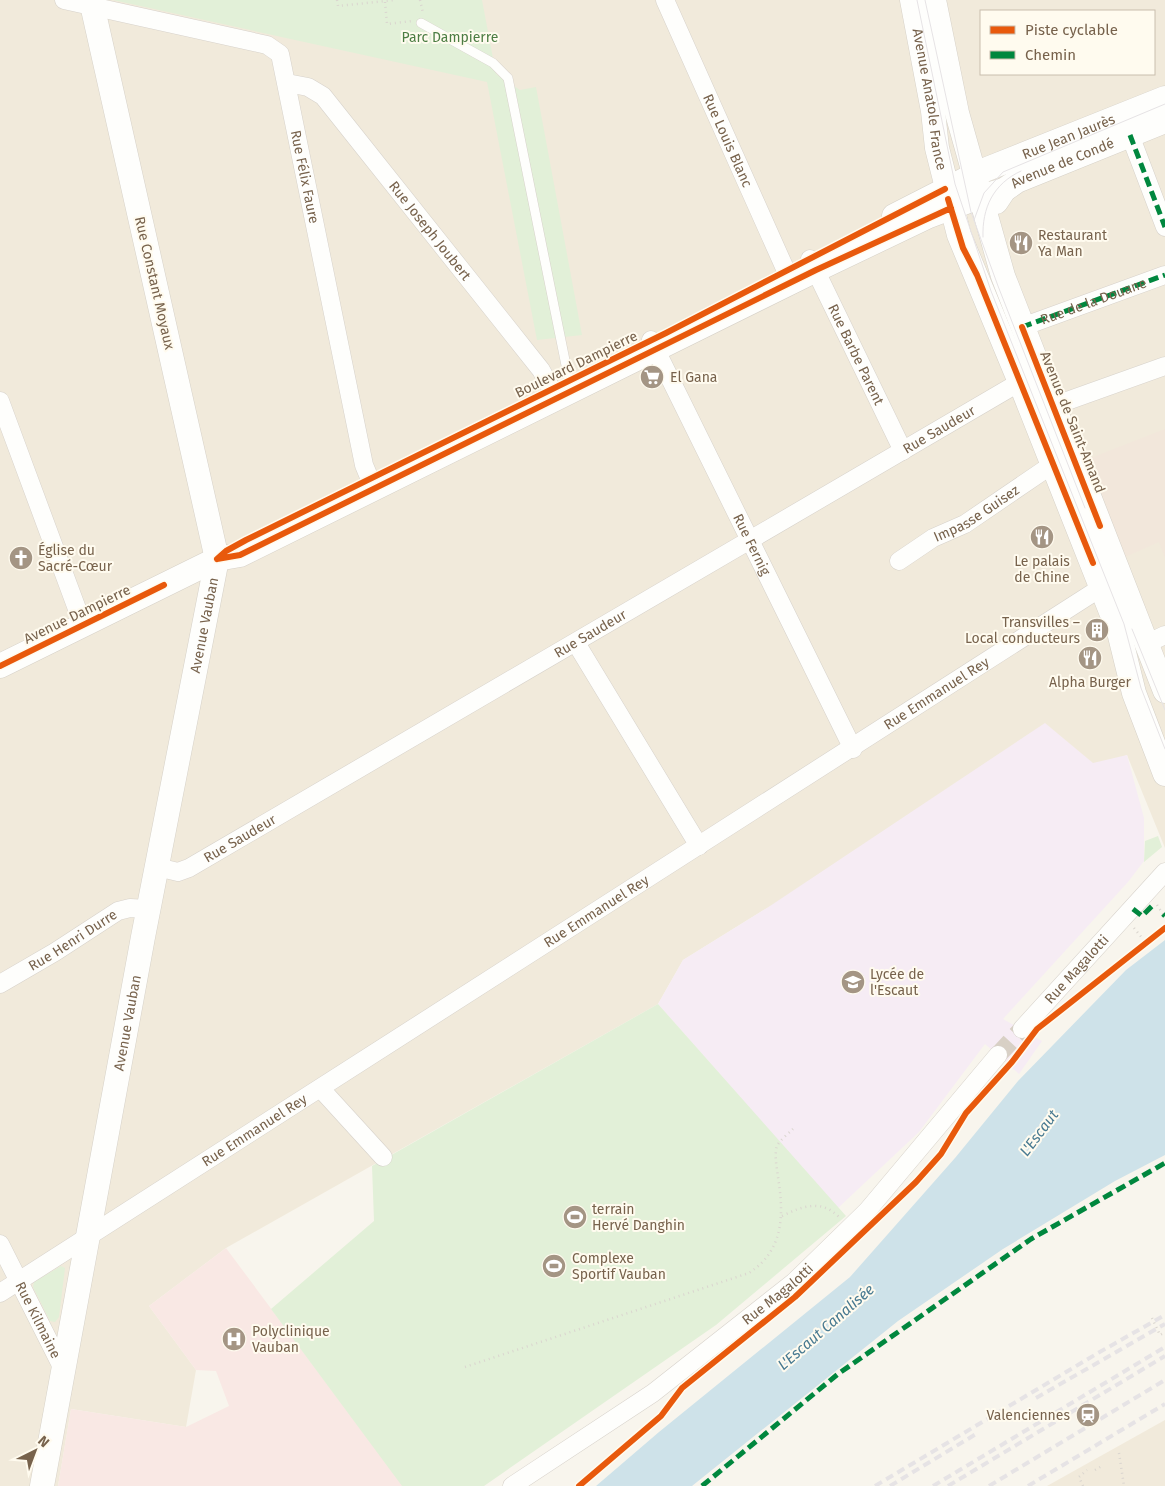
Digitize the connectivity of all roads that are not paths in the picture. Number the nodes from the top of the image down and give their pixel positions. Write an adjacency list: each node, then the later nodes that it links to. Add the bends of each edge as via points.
1 (64, 0): 5 (street, Rue Félix Faure)
2 (664, 0): 20 (street, Rue Louis Blanc)
3 (912, 0): 15 (main road, Avenue Anatole France)
4 (934, 0): 11 (main road, Avenue Anatole France)
5 (91, 4): 7 (street, Rue Félix Faure, via 267,44 280,54); 32 (main road, Rue Constant Moyaux)
6 (423, 24): 25 (lane, via 493,63 508,78)
7 (287, 83): 25 (street, Rue Joseph Joubert, via 308,87 323,96 541,370); 30 (street, Rue Félix Faure, via 364,465)
8 (1165, 98): 12 (main road, Rue Jean Jaurès)
9 (1165, 121): 10 (main road, Avenue de Condé)
10 (1130, 135): 14 (main road, Avenue de Condé, via 1017,181); 16 (street)
11 (966, 144): 12 (main road, via 982,158); 13 (main road, Avenue Anatole France)
12 (1002, 163): 13 (main road, Rue Jean Jaurès)
13 (976, 186): 14 (main road); 15 (main road); 17 (main road, Avenue de Saint-Amand)
14 (1004, 190): 17 (main road, Avenue de Condé, via 993,208)
15 (948, 198): 18 (main road); 24 (main road, via 963,248)
16 (1165, 227)
17 (990, 233): 21 (main road, Avenue de Saint-Amand)
18 (813, 264): 20 (main road, Boulevard Dampierre); 28 (street, Rue Barbe Parent)
19 (1165, 275): 21 (street, Rue de la Douane)
20 (788, 277): 22 (main road, Boulevard Dampierre)
21 (1022, 327): 27 (main road, Avenue de Saint-Amand)
22 (654, 345): 25 (main road, Boulevard Dampierre); 31 (street, Rue Fernig)
23 (1165, 366): 27 (street)
24 (1020, 382): 28 (street, Rue Saudeur); 29 (main road)
25 (562, 390): 30 (main road, Boulevard Dampierre)
26 (0, 401): 35 (street)
27 (1053, 406): 36 (main road, Avenue de Saint-Amand)
28 (904, 451): 31 (street, Rue Saudeur)
29 (1053, 464): 33 (street, Impasse Guisez, via 965,524 934,538); 34 (main road)
30 (372, 484): 32 (main road, Boulevard Dampierre, via 235,546)
31 (750, 541): 37 (street, Rue Saudeur); 40 (street, Rue Fernig)
32 (217, 559): 35 (main road, Avenue Dampierre); 43 (main road, Avenue Vauban)
33 (899, 561)
34 (1102, 587): 40 (street, Rue Emmanuel Rey); 41 (main road, via 1122,639 1137,704)
35 (83, 625): 38 (main road, Avenue Dampierre)
36 (1156, 639): 39 (main road, Avenue de Saint-Amand)
37 (576, 643): 42 (street); 43 (street, Rue Saudeur, via 189,868 178,872)
38 (0, 666)
39 (1165, 691)
40 (853, 749): 42 (street, Rue Emmanuel Rey)
41 (1165, 774)
42 (699, 846): 51 (street, Rue Emmanuel Rey)
43 (157, 867): 46 (main road, Avenue Vauban)
44 (1165, 872): 47 (street, Rue Magalotti)
45 (1165, 884): 47 (street, Rue Magalotti)
46 (148, 909): 48 (street, Rue Henri Durre, via 118,911); 53 (main road, Avenue Vauban)
47 (1133, 909): 49 (street, Rue Magalotti)
48 (0, 984)
49 (1022, 1029)
50 (998, 1056): 59 (street, Rue Magalotti, via 851,1228 781,1293 654,1393)
51 (321, 1089): 52 (street); 53 (street, Rue Emmanuel Rey)
52 (383, 1157)
53 (88, 1236): 55 (street, Rue Emmanuel Rey); 57 (main road, Avenue Vauban)
54 (0, 1244): 55 (street, Rue Kilmaine)
55 (19, 1281): 56 (street, Rue Emmanuel Rey); 57 (street, Rue Kilmaine)
56 (0, 1293)
57 (64, 1369): 58 (main road, Avenue Vauban)
58 (42, 1486)
59 (512, 1486)

